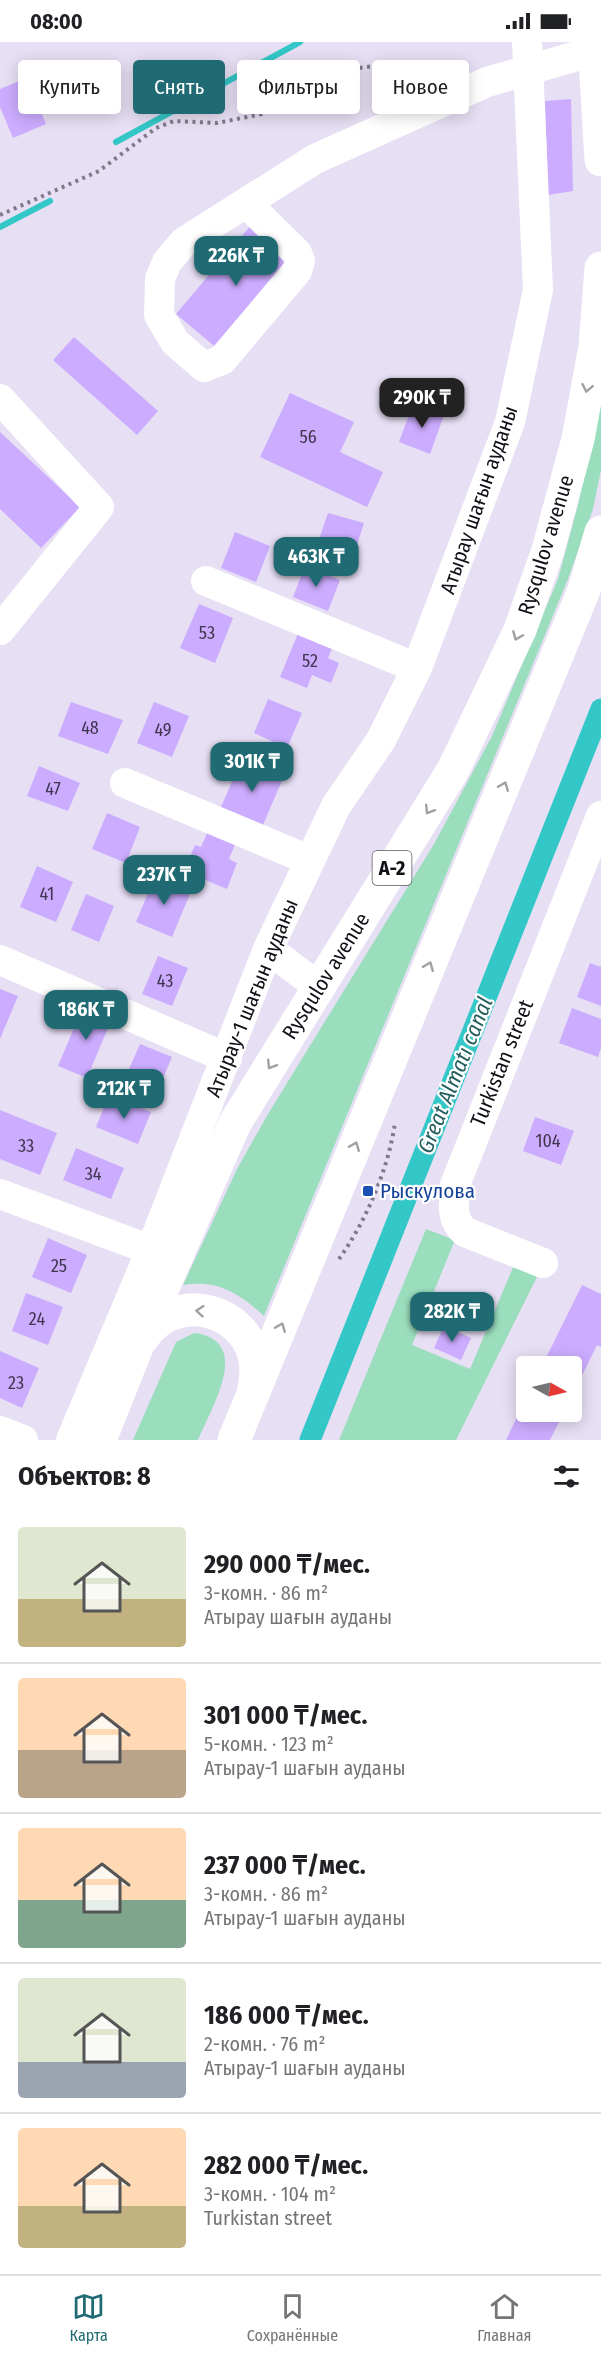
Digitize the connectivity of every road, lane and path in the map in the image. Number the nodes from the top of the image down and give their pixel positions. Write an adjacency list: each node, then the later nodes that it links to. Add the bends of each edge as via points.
1 (527, 42): 3 (street, Атырау шағын ауданы)
2 (594, 47): 3 (street); 5 (main road)
3 (529, 72): 4 (street); 13 (street, Атырау шағын ауданы, via 538,290 510,422)
4 (487, 82): 6 (street, via 315,159); 7 (path, via 436,67 385,65 338,70 262,114 217,123 174,121 156,128 99,171)
5 (601, 160)
6 (246, 202): 6 (street, via 184,242 159,279 159,315 175,342 204,367 222,360 297,271 300,261 297,253)
7 (0, 215)
8 (601, 268): 19 (main road, Rysqulov avenue / A-2, one-way to 19, via 595,347 578,439 548,550 520,630 453,770)
9 (0, 399): 12 (street, via 99,507)
10 (601, 532): 25 (main road, one-way to 10, via 584,590)
11 (206, 581): 13 (street)
12 (0, 630)
13 (417, 668): 16 (street, Атырау-1 шағын ауданы, via 381,740 336,806)
14 (125, 783): 16 (street)
15 (601, 816): 23 (street, Turkistan street, via 455,1185 453,1215 458,1226)
16 (309, 860): 17 (street, Атырау-1 шағын ауданы)
17 (268, 949): 19 (street); 20 (street, Атырау-1 шағын ауданы)
18 (0, 960): 20 (street)
19 (319, 987): 24 (main road, Rysqulov avenue / A-2, one-way to 24, via 235,1123)
20 (227, 1058): 22 (street, Атырау-1 шағын ауданы)
21 (0, 1194): 22 (street)
22 (151, 1250): 28 (street, Атырау-1 шағын ауданы)
23 (543, 1263)
24 (137, 1347): 25 (main road, one-way to 24, via 257,1367 253,1348 234,1323 221,1315 197,1310 171,1314 157,1322); 29 (main road, Rysqulov avenue / A-2)
25 (251, 1400): 30 (main road)
26 (0, 1431): 27 (street)
27 (23, 1440)
28 (71, 1440)
29 (100, 1440)
30 (234, 1440)

